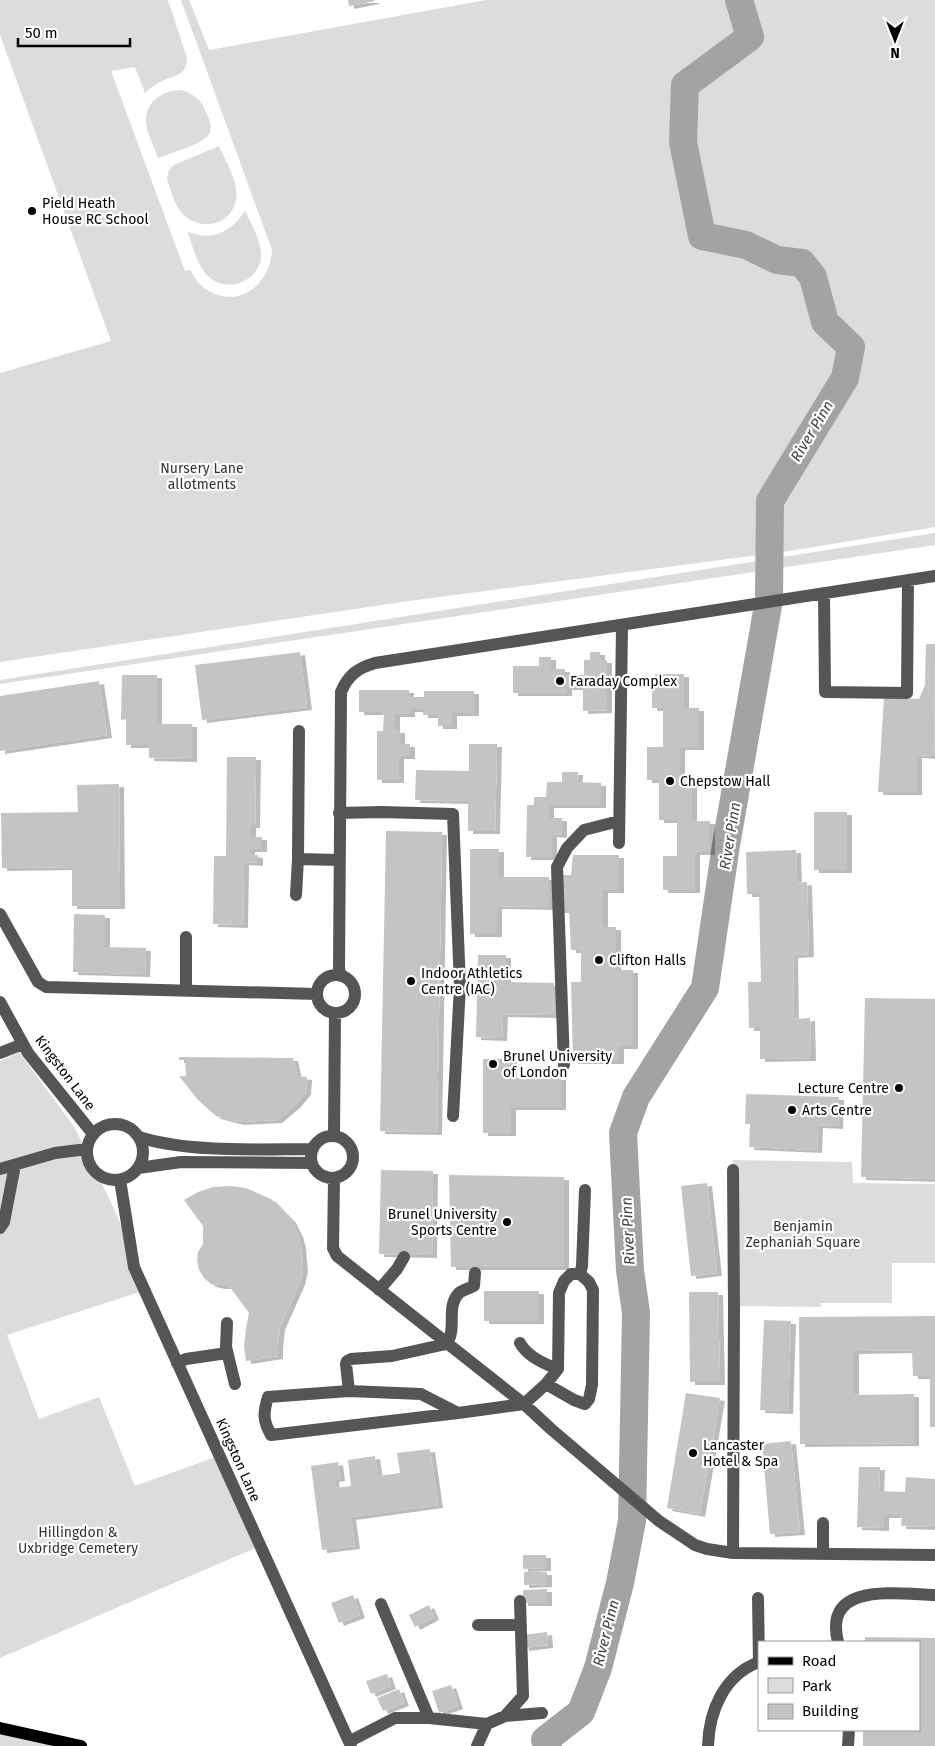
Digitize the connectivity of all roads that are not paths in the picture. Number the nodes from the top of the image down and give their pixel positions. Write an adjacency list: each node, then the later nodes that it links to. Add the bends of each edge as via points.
1 (935, 576): 2 (street)
2 (908, 580): 3 (street); 3 (street, via 907,693 825,692)
3 (824, 593): 4 (street)
4 (622, 626): 6 (street, via 375,663 358,670 348,678 341,692); 7 (street)
5 (299, 731): 9 (street)
6 (339, 813): 10 (street); 22 (street, via 453,814 460,986)
7 (619, 820): 8 (street); 21 (street, via 584,830 567,848 557,867)
8 (619, 844)
9 (298, 859): 10 (street); 11 (street)
10 (338, 860): 14 (street, via 338,886 332,916)
11 (296, 895)
12 (0, 914): 15 (street, via 43,986)
13 (186, 937): 15 (street)
14 (336, 976): 16 (street, via 319,986); 18 (street, via 351,983 354,998 349,1008)
15 (186, 991): 16 (street)
16 (317, 994): 18 (street, via 324,1009)
17 (0, 1004): 19 (street, Kingston Lane)
18 (335, 1013): 24 (street)
19 (23, 1044): 20 (street); 23 (street, Kingston Lane)
20 (0, 1053)
21 (564, 1065)
22 (453, 1116)
23 (93, 1134): 25 (street, Kingston Lane, via 108,1124 117,1124 133,1130); 26 (street)
24 (334, 1136): 27 (street, via 322,1139); 33 (street, via 351,1147 353,1158 347,1172)
25 (139, 1137): 27 (street, via 154,1142 203,1147); 30 (street, via 143,1153)
26 (86, 1149): 29 (street, via 55,1153); 34 (street, via 90,1166 96,1172 103,1177)
27 (313, 1149): 28 (street)
28 (312, 1163): 30 (street, via 181,1162); 33 (street, via 321,1175)
29 (15, 1165): 31 (street); 36 (street, via 4,1222)
30 (138, 1168): 34 (street)
31 (0, 1169)
32 (733, 1170): 53 (street)
33 (334, 1178): 40 (street, via 333,1248 336,1256)
34 (120, 1180): 45 (street, Kingston Lane, via 134,1267)
35 (585, 1190): 39 (street)
36 (0, 1228)
37 (404, 1257): 40 (street)
38 (475, 1273): 43 (street, via 474,1286 459,1293 452,1305 451,1339)
39 (580, 1274): 46 (street, via 571,1274 564,1280 559,1293); 48 (street, via 593,1290 589,1399 585,1404)
40 (379, 1290): 43 (street)
41 (227, 1323): 44 (street)
42 (520, 1343): 46 (street, via 524,1350)
43 (446, 1344): 49 (street, via 392,1356 351,1359 346,1364); 50 (street)
44 (227, 1352): 45 (street); 47 (street)
45 (177, 1362): 71 (street, Kingston Lane)
46 (558, 1369): 48 (street)
47 (235, 1384)
48 (546, 1384): 50 (street)
49 (349, 1392): 51 (street, via 421,1394); 51 (street, via 268,1397 264,1424 271,1435)
50 (524, 1404): 51 (street); 53 (street, via 660,1521 695,1545)
51 (458, 1413)
52 (823, 1523): 54 (street)
53 (733, 1554): 54 (street)
54 (823, 1554): 55 (street)
55 (935, 1555)
56 (935, 1595): 63 (street, via 876,1594 846,1602 836,1622)
57 (758, 1598): 62 (street)
58 (520, 1601): 61 (street)
59 (380, 1604): 67 (street)
60 (478, 1624): 61 (street)
61 (521, 1624): 66 (street, via 523,1696)
62 (759, 1641)
63 (838, 1641)
64 (758, 1662): 74 (street, via 737,1674 721,1695 711,1720)
65 (542, 1713): 66 (street)
66 (505, 1716): 68 (street)
67 (429, 1718): 68 (street); 71 (street, via 395,1718)
68 (487, 1724): 73 (street)
69 (0, 1728): 72 (main road)
70 (849, 1731): 75 (street)
71 (351, 1744)
72 (81, 1746)
73 (477, 1746)
74 (708, 1746)
75 (848, 1746)

